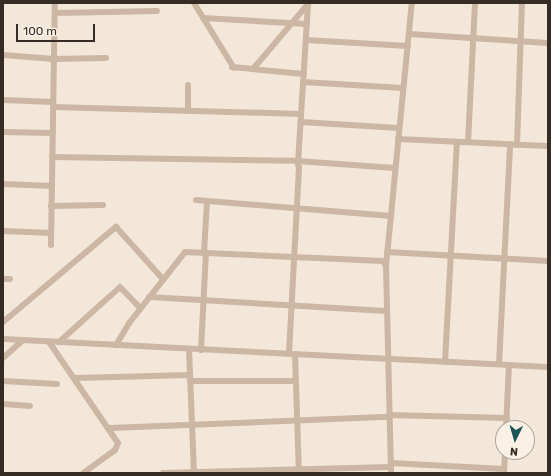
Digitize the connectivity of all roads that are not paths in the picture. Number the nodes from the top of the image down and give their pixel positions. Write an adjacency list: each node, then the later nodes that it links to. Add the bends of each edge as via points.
1 (55, 3): 8 (street)
2 (194, 3): 9 (street)
3 (412, 3): 12 (street)
4 (474, 3): 13 (street)
5 (522, 3): 15 (street)
6 (308, 4): 10 (street); 11 (street)
7 (157, 10): 8 (street)
8 (55, 13): 20 (street)
9 (203, 18): 10 (street); 21 (street, via 231,67)
10 (292, 23): 11 (street); 21 (street)
11 (307, 24): 14 (street)
12 (409, 34): 13 (street); 17 (street)
13 (473, 38): 15 (street); 36 (street)
14 (306, 40): 17 (street); 22 (street)
15 (520, 42): 16 (street); 37 (street)
16 (548, 44)
17 (408, 46): 25 (street)
18 (3, 55): 20 (street)
19 (106, 58): 20 (street)
20 (54, 59): 27 (street)
21 (253, 69): 22 (street)
22 (304, 74): 23 (street)
23 (303, 82): 25 (street); 29 (street)
24 (188, 85): 28 (street)
25 (404, 88): 31 (street)
26 (3, 100): 27 (street)
27 (53, 105): 28 (street); 33 (street)
28 (188, 111): 29 (street)
29 (301, 114): 30 (street)
30 (301, 122): 31 (street); 40 (street)
31 (400, 128): 34 (street)
32 (3, 132): 33 (street)
33 (53, 133): 39 (street)
34 (398, 139): 35 (street); 41 (street)
35 (457, 142): 36 (street); 55 (street)
36 (468, 142): 37 (street)
37 (514, 145): 38 (street); 57 (street)
38 (548, 146)
39 (52, 157): 40 (street); 43 (street)
40 (298, 162): 41 (street); 48 (street)
41 (395, 168): 49 (street)
42 (3, 184): 43 (street)
43 (52, 186): 47 (street)
44 (196, 200): 45 (street)
45 (207, 201): 48 (street); 53 (street)
46 (103, 205): 47 (street)
47 (51, 206): 51 (street)
48 (297, 208): 49 (street); 56 (street)
49 (391, 216): 54 (street)
50 (3, 231): 51 (street)
51 (51, 233): 52 (street)
52 (51, 245)
53 (205, 252): 56 (street); 62 (street, via 185,252); 64 (street)
54 (387, 252): 55 (street); 59 (street)
55 (451, 255): 57 (street); 79 (street)
56 (294, 256): 59 (street, via 380,260); 65 (street)
57 (504, 258): 58 (street); 80 (street)
58 (548, 261)
59 (386, 266): 67 (street)
60 (3, 279): 61 (street)
61 (10, 279)
62 (163, 279): 63 (street); 68 (street, via 116,227)
63 (149, 297): 64 (street); 66 (street)
64 (204, 299): 65 (street); 75 (street)
65 (291, 304): 67 (street); 76 (street)
66 (140, 308): 72 (street, via 120,287); 73 (street)
67 (386, 311): 78 (street)
68 (3, 322)
69 (3, 340): 70 (street)
70 (23, 340): 71 (street); 77 (street)
71 (49, 342): 72 (street); 83 (street)
72 (59, 342): 73 (street)
73 (116, 345): 74 (street)
74 (189, 349): 75 (street); 84 (street)
75 (201, 350): 76 (street)
76 (292, 354): 78 (street); 86 (street)
77 (3, 358)
78 (387, 359): 79 (street); 90 (street)
79 (445, 362): 80 (street)
80 (499, 364): 81 (street)
81 (509, 365): 82 (street); 91 (street)
82 (548, 367)
83 (75, 378): 84 (street); 94 (street)
84 (190, 378): 86 (street); 93 (street)
85 (3, 381): 87 (street)
86 (296, 381): 92 (street)
87 (57, 384)
88 (3, 404): 89 (street)
89 (30, 406)
90 (389, 416): 91 (street); 92 (street); 96 (street)
91 (507, 418)
92 (297, 420): 93 (street); 99 (street)
93 (192, 424): 94 (street); 102 (street)
94 (110, 428): 97 (street, via 118,446)
95 (505, 460): 98 (street)
96 (391, 468): 98 (street); 99 (street)
97 (89, 471): 100 (street)
98 (504, 471)
99 (299, 472): 102 (street)
100 (83, 473)
101 (163, 473): 102 (street)
102 (194, 473)

